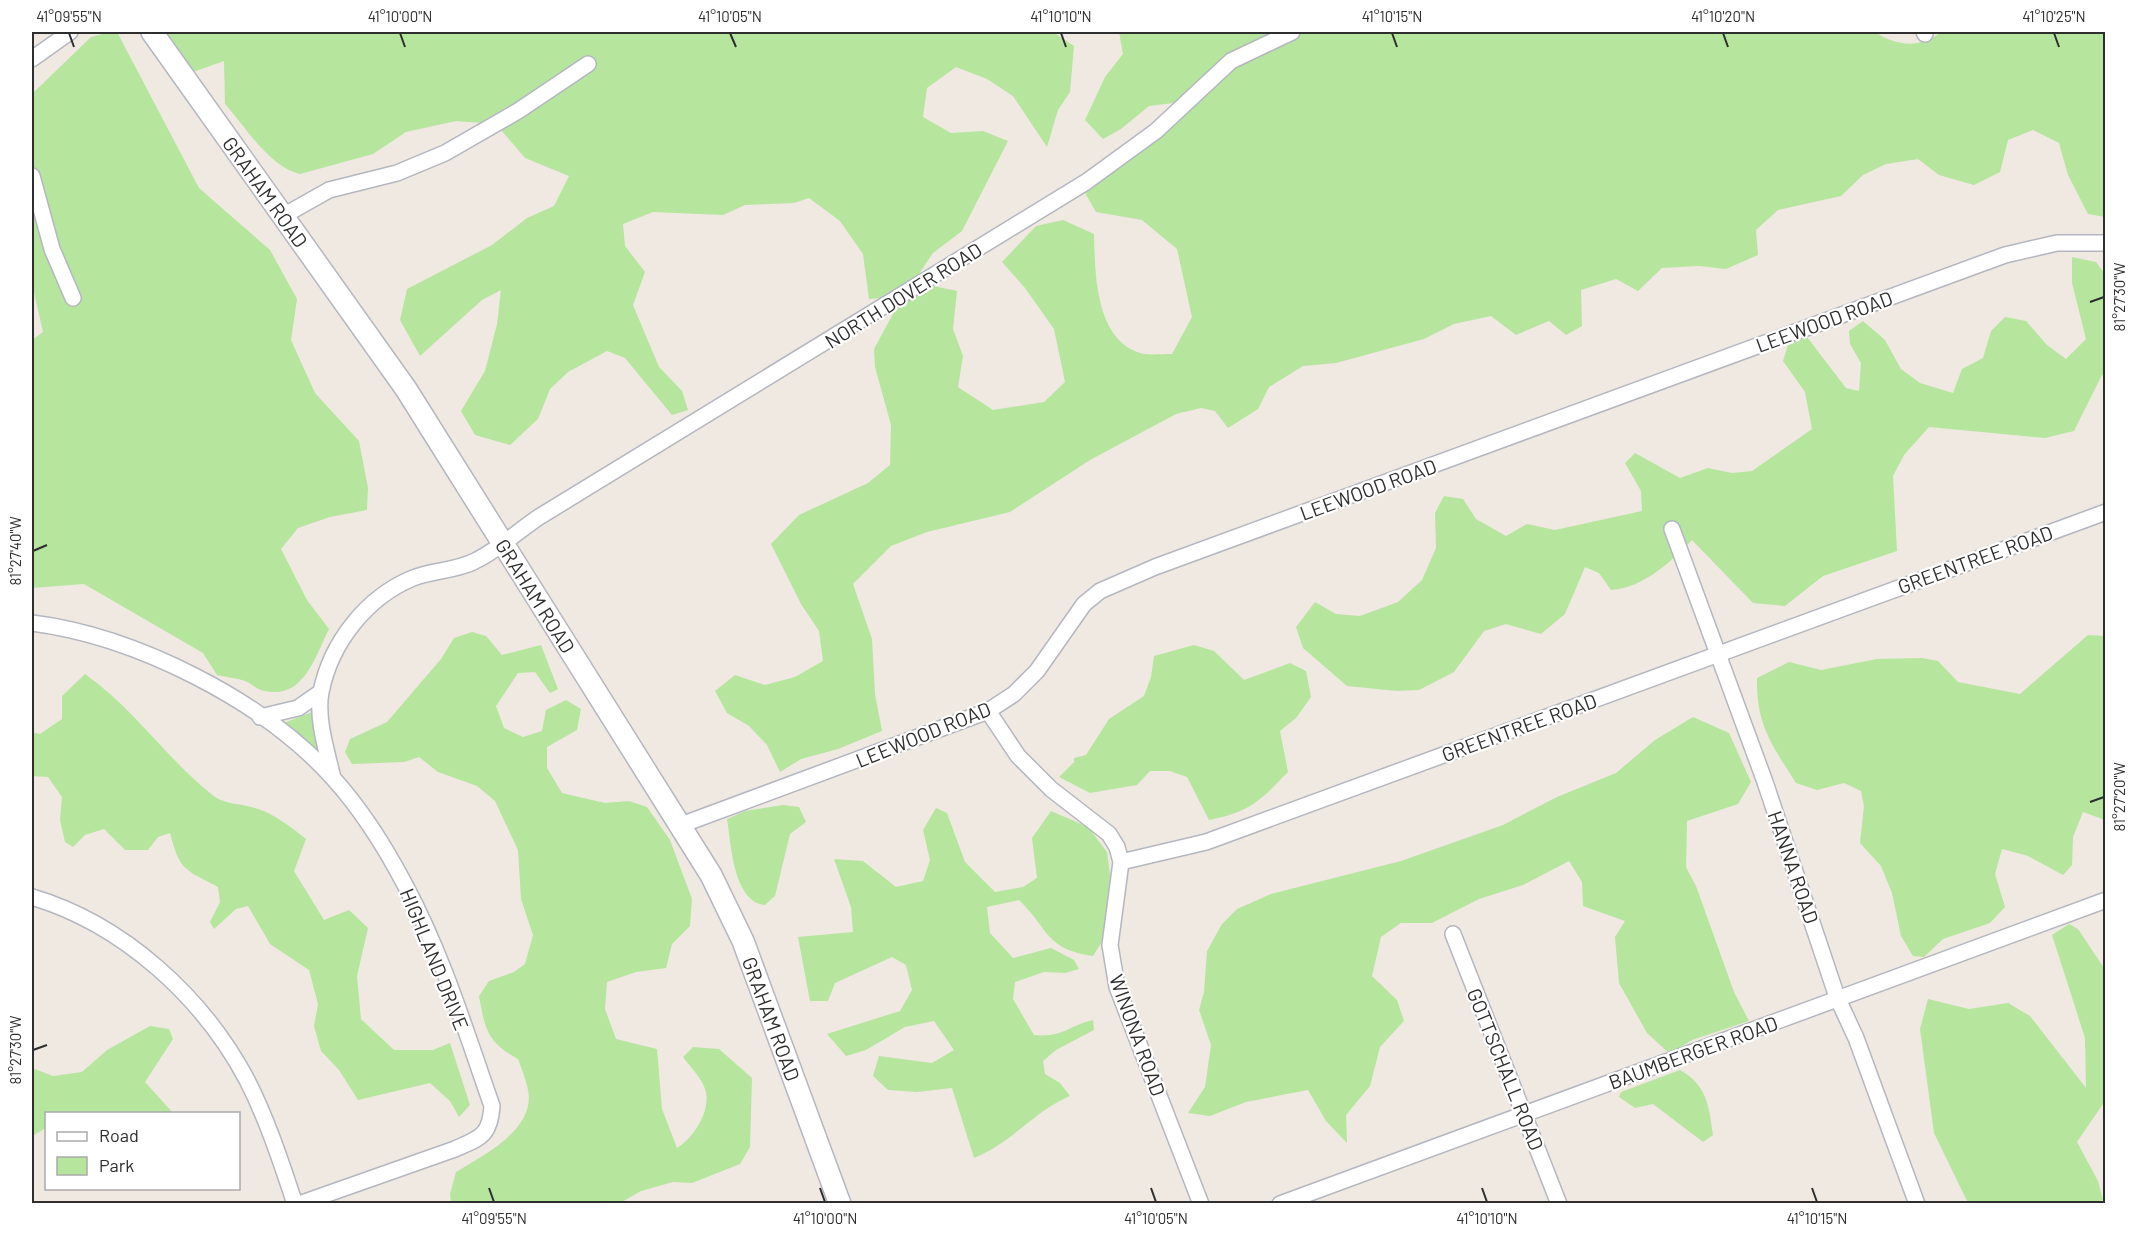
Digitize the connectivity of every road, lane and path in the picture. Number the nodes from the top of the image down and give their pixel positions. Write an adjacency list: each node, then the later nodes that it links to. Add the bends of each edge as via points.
1 (70, 32): 4 (street)
2 (152, 32): 7 (main road, GRAHAM ROAD)
3 (1292, 32): 12 (street, NORTH DOVER ROAD, via 1231,61 1156,131 1086,183 539,517)
4 (32, 59)
5 (588, 64): 7 (street, via 519,111 445,153 396,173 329,190)
6 (32, 176): 9 (street, via 52,249)
7 (283, 216): 12 (main road, GRAHAM ROAD, via 406,389)
8 (2106, 243): 16 (street, LEEWOOD ROAD, via 2040,246 1983,263 1131,577 1100,591 1084,604 1037,671)
9 (73, 298)
10 (2106, 512): 14 (street, GREENTREE ROAD)
11 (1672, 529): 14 (street, HANNA ROAD)
12 (502, 544): 15 (street, NORTH DOVER ROAD, via 473,562 414,578 376,601 349,630); 19 (main road, GRAHAM ROAD)
13 (32, 623): 17 (street, HIGHLAND DRIVE, via 97,637 154,657 208,683)
14 (1718, 654): 20 (street, GREENTREE ROAD, via 1206,842); 24 (street, HANNA ROAD)
15 (321, 692): 17 (street, via 298,708); 18 (street)
16 (988, 711): 19 (street, LEEWOOD ROAD); 20 (street, via 1018,756 1051,789 1109,834)
17 (260, 717): 18 (street, HIGHLAND DRIVE)
18 (333, 778): 26 (street, HIGHLAND DRIVE, via 404,883 431,939 492,1107 489,1128 479,1139)
19 (681, 825): 27 (main road, GRAHAM ROAD, via 711,874 743,941)
20 (1121, 862): 28 (street, WINONA ROAD, via 1111,934 1117,987)
21 (32, 897): 26 (street, via 115,937 167,977 199,1010 248,1081)
22 (2106, 900): 24 (street, BAUMBERGER ROAD)
23 (1453, 934): 25 (street, GOTTSCHALL ROAD)
24 (1837, 997): 25 (street, BAUMBERGER ROAD); 31 (street, HANNA ROAD)
25 (1523, 1113): 29 (street, BAUMBERGER ROAD); 30 (street, GOTTSCHALL ROAD)
26 (297, 1203)
27 (840, 1203)
28 (1201, 1203)
29 (1280, 1203)
30 (1559, 1203)
31 (1917, 1203)

